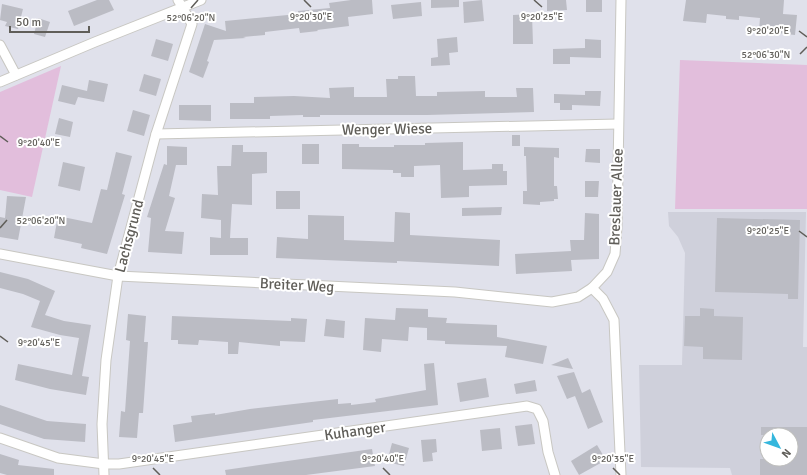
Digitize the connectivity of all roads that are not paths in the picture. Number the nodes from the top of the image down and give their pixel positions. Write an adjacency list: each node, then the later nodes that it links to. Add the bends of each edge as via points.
1 (201, 0): 3 (street)
2 (621, 0): 7 (street, Breslauer Allee)
3 (180, 4): 5 (street); 8 (street, Lachsgrund, via 192,24)
4 (0, 45): 5 (street)
5 (16, 75): 6 (street)
6 (0, 82)
7 (618, 124): 8 (street, Wenger Wiese); 11 (street, Breslauer Allee, via 615,254 607,272)
8 (156, 134): 10 (street, Lachsgrund)
9 (0, 254): 10 (street, Breiter Weg)
10 (118, 276): 11 (street, Breiter Weg, via 455,292 552,302 578,297); 13 (street, Lachsgrund, via 106,360 102,424)
11 (592, 288): 16 (street, via 604,299 614,320)
12 (0, 438): 13 (street, Kuhanger, via 58,458)
13 (104, 464): 14 (street, Lachsgrund); 15 (street, Kuhanger, via 119,464 527,406 537,409 543,421)
14 (104, 475)
15 (555, 475)
16 (621, 475)

